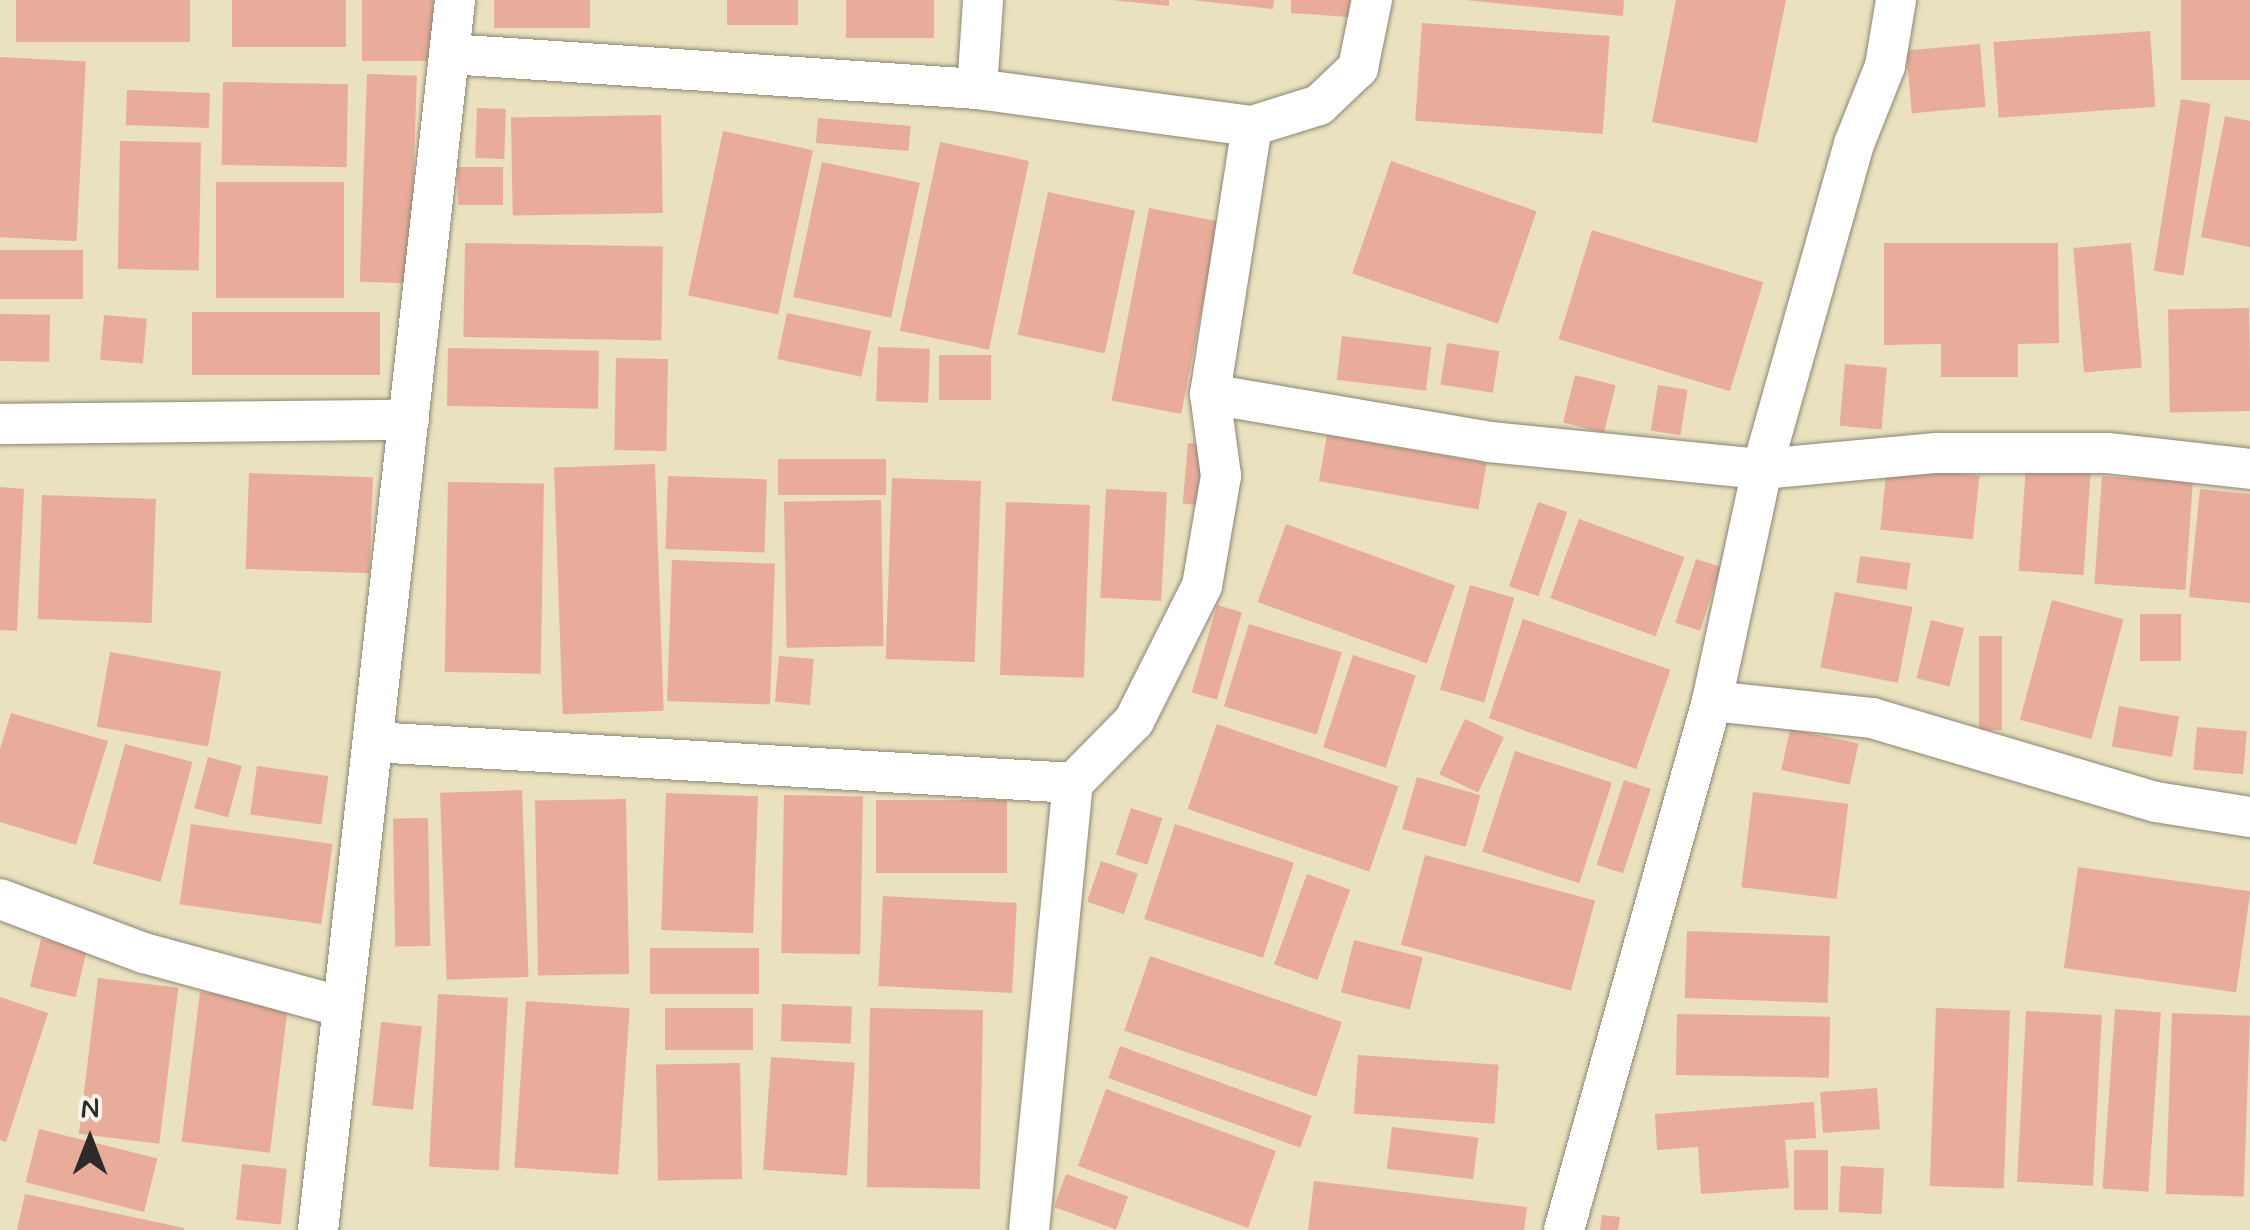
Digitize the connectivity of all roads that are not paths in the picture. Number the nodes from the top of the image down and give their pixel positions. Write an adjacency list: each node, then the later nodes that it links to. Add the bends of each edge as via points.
1 (455, 0): 5 (street)
2 (983, 0): 6 (street)
3 (1372, 0): 7 (street, via 1358,68 1319,105)
4 (1896, 0): 11 (street, via 1885,66 1854,144)
5 (449, 54): 6 (street); 9 (street)
6 (978, 89): 7 (street)
7 (1252, 126): 8 (street)
8 (1210, 394): 11 (street, via 1490,442); 15 (street, via 1221,476 1202,586 1134,721)
9 (409, 420): 10 (street); 14 (street)
10 (0, 424)
11 (1762, 469): 12 (street, via 1936,453 2108,453); 13 (street)
12 (2250, 469)
13 (1712, 701): 16 (street, via 1872,718 2156,802); 21 (street)
14 (373, 742): 15 (street); 18 (street)
15 (1073, 784): 20 (street)
16 (2250, 817)
17 (0, 899): 18 (street, via 144,953)
18 (343, 1007): 19 (street)
19 (318, 1230)
20 (1029, 1230)
21 (1564, 1230)

